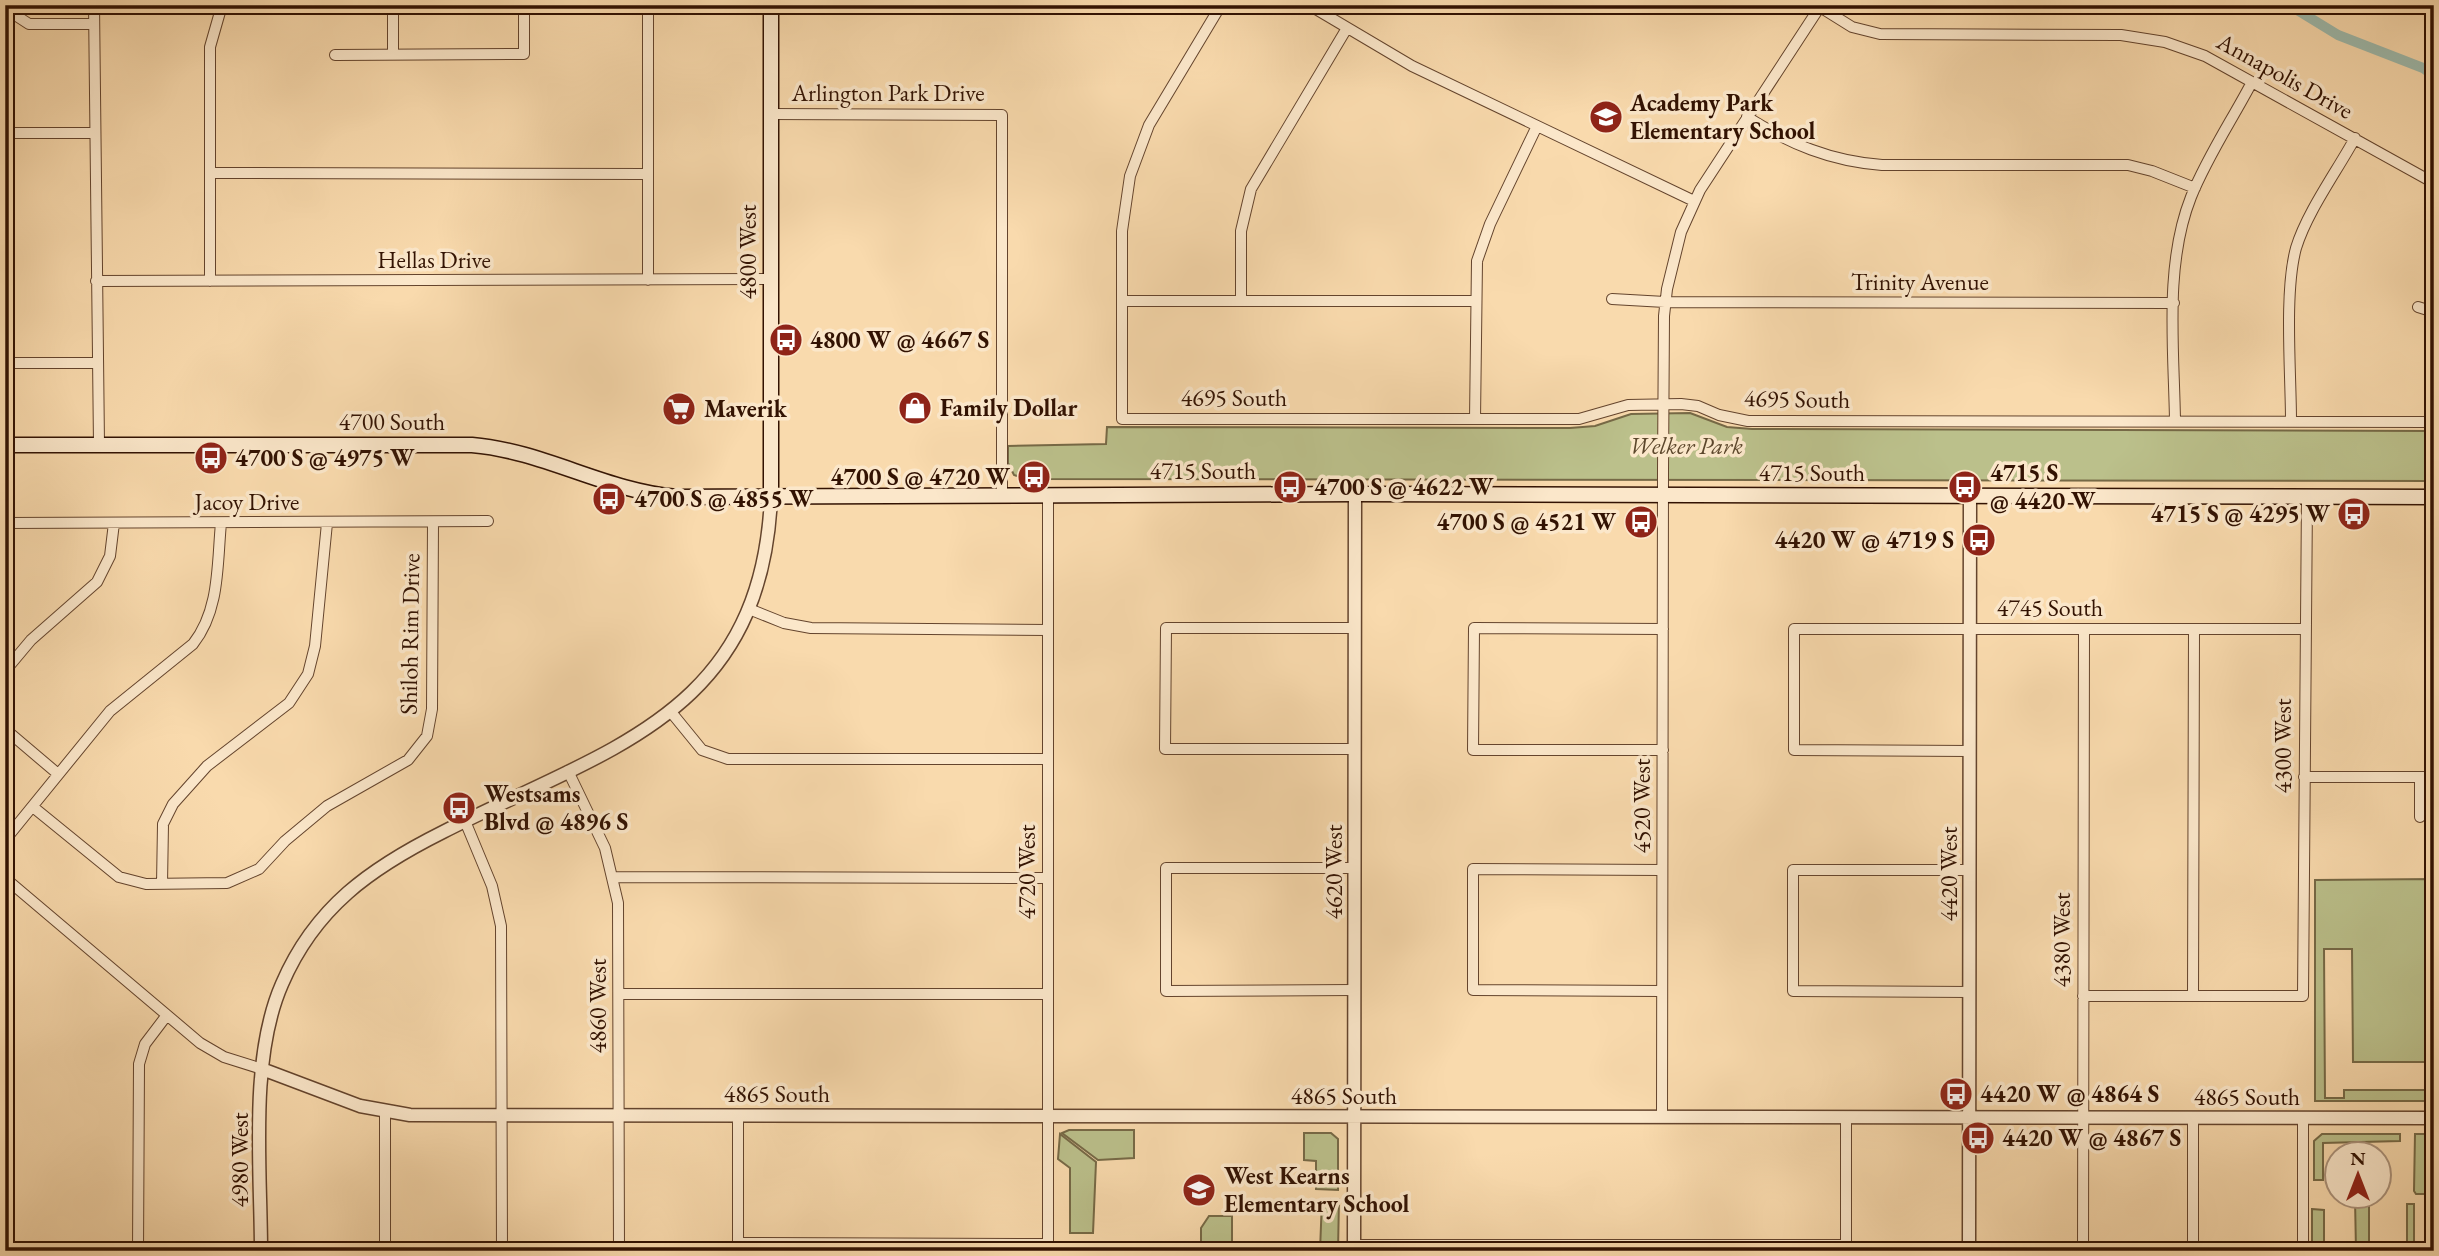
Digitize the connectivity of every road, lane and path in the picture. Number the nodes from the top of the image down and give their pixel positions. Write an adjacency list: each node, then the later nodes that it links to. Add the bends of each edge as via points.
1 (94, 5): 11 (street)
2 (222, 5): 22 (street, via 211,39)
3 (393, 5): 13 (street)
4 (524, 5): 13 (street, via 524,54)
5 (648, 5): 23 (street)
6 (771, 5): 16 (main road, 4800 West)
7 (1221, 5): 32 (street, via 1157,110 1135,158 1124,208)
8 (1309, 5): 12 (street)
9 (1821, 6): 15 (street, Annapolis Drive, via 1852,27 1880,34 2150,38 2192,50); 17 (street, 4520 West)
10 (9, 11): 11 (street, via 29,24)
11 (94, 24): 20 (street)
12 (1347, 29): 18 (street); 33 (street, via 1251,189 1241,232)
13 (393, 54): 14 (street)
14 (335, 55)
15 (2252, 82): 21 (street, Annapolis Drive); 25 (street)
16 (771, 114): 27 (main road, 4800 West); 50 (street, Arlington Park Drive, via 1002,115)
17 (1747, 117): 25 (street, via 1806,150 1851,162 2128,165); 26 (street, 4520 West)
18 (1537, 126): 26 (street); 34 (street, via 1483,242)
19 (5, 133): 20 (street)
20 (94, 133): 29 (street)
21 (2355, 138): 24 (street, Annapolis Drive); 44 (street, via 2304,229 2294,257)
22 (210, 173): 23 (street); 30 (street)
23 (648, 173): 28 (street)
24 (2434, 183)
25 (2194, 188): 36 (street, via 2180,232)
26 (1694, 201): 35 (street, 4520 West, via 1672,262)
27 (771, 279): 28 (street, Hellas Drive); 55 (main road, 4800 West)
28 (648, 280): 30 (street, Hellas Drive)
29 (96, 281): 30 (street, Hellas Drive); 40 (street)
30 (210, 281)
31 (1612, 299): 35 (street, Trinity Avenue)
32 (1122, 301): 33 (street); 42 (street, 4695 South, via 1122,419)
33 (1241, 301): 34 (street)
34 (1475, 301): 42 (street)
35 (1665, 302): 36 (street, Trinity Avenue); 41 (street, 4520 West)
36 (2174, 303): 43 (street)
37 (2418, 307): 38 (street)
38 (2434, 312)
39 (5, 363): 40 (street)
40 (98, 363): 46 (street)
41 (1663, 405): 42 (street, 4695 South, via 1629,405 1579,419); 43 (street, 4695 South, via 1698,406 1748,421); 51 (street, 4520 West)
42 (1475, 419)
43 (2175, 421): 44 (street, 4695 South)
44 (2291, 421): 45 (street, 4695 South)
45 (2434, 422)
46 (99, 444): 47 (main road, 4700 South); 55 (main road, 4700 South, via 472,445 526,453 624,489 662,496)
47 (5, 445)
48 (1048, 494): 49 (main road, 4715 South); 50 (main road, 4715 South); 64 (street, 4720 West)
49 (1355, 494): 51 (main road, 4715 South); 63 (street, 4620 West)
50 (1002, 495): 55 (main road, 4715 South)
51 (1663, 495): 52 (main road, 4715 South); 65 (street, 4520 West)
52 (1970, 496): 53 (main road, 4715 South); 66 (street, 4420 West)
53 (2306, 497): 54 (main road, 4715 South); 69 (street, 4300 West)
54 (2434, 497)
55 (771, 498): 62 (street, 4980 West, via 764,561)
56 (488, 521): 57 (street, Jacoy Drive)
57 (433, 522): 61 (street, Jacoy Drive); 92 (street, Shiloh Rim Drive, via 432,709 423,744 408,760 327,806 259,869 241,879)
58 (5, 523): 59 (street, Jacoy Drive)
59 (114, 523): 60 (street, Jacoy Drive); 70 (street, via 110,556 97,582 42,629)
60 (221, 523): 61 (street, Jacoy Drive); 78 (street, via 213,604 202,632 110,711)
61 (327, 523): 92 (street, via 316,646 307,674 289,702 207,766 173,804 163,824)
62 (749, 610): 64 (street, via 811,628); 71 (street, 4980 West, via 712,671)
63 (1355, 628): 73 (street, 4620 West); 73 (street, via 1166,628 1166,749)
64 (1048, 629): 76 (street, 4720 West)
65 (1663, 629): 74 (street, 4520 West); 74 (street, via 1474,628 1473,750)
66 (1969, 629): 67 (street, 4745 South); 75 (street, 4420 West); 75 (street, 4745 South, via 1794,629 1794,750)
67 (2084, 629): 68 (street, 4745 South); 98 (street, 4380 West)
68 (2194, 629): 69 (street, 4745 South); 99 (street)
69 (2306, 629): 79 (street, 4300 West)
70 (5, 671)
71 (671, 712): 76 (street, via 702,750 728,759); 77 (street, 4980 West, via 638,735)
72 (5, 729): 78 (street)
73 (1355, 748): 86 (street, 4620 West)
74 (1663, 750): 87 (street, 4520 West)
75 (1970, 751): 88 (street, 4420 West)
76 (1048, 759): 90 (street, 4720 West)
77 (568, 771): 84 (street, 4980 West); 89 (street, 4860 West)
78 (58, 774): 82 (street)
79 (2304, 777): 80 (street); 99 (street, 4300 West, via 2303,996)
80 (2420, 777): 81 (street); 83 (street)
81 (2434, 777)
82 (33, 807): 85 (street); 92 (street, Shiloh Rim Drive, via 119,877)
83 (2420, 817)
84 (465, 821): 101 (street, 4980 West, via 378,867 318,923 282,984); 103 (street, via 492,886 501,926)
85 (5, 840)
86 (1355, 868): 93 (street, 4620 West); 93 (street, via 1166,868 1166,991)
87 (1662, 870): 94 (street, 4520 West); 94 (street, via 1473,869 1473,990)
88 (1970, 870): 95 (street, 4420 West); 95 (street, via 1793,870 1793,991)
89 (614, 877): 90 (street); 96 (street, 4860 West)
90 (1048, 877): 97 (street, 4720 West)
91 (5, 878): 100 (street)
92 (162, 884)
93 (1354, 990): 107 (street, 4620 West)
94 (1662, 991): 108 (street, 4520 West)
95 (1969, 992): 110 (street, 4420 West)
96 (620, 994): 97 (street); 104 (street, 4860 West)
97 (1048, 994): 106 (street, 4720 West)
98 (2083, 996): 99 (street); 111 (street, 4380 West)
99 (2193, 996)
100 (167, 1015): 101 (street, via 211,1051); 119 (street, via 145,1044 139,1064)
101 (262, 1069): 102 (street, 4865 South); 120 (street, 4980 West)
102 (385, 1113): 103 (street, 4865 South); 121 (street)
103 (502, 1115): 104 (street, 4865 South); 122 (street)
104 (619, 1115): 105 (street, 4865 South); 123 (street, 4860 West)
105 (738, 1115): 106 (street, 4865 South); 115 (street)
106 (1048, 1115): 107 (street, 4865 South); 116 (street, 4720 West)
107 (1355, 1117): 108 (street, 4865 South); 117 (street, 4620 West)
108 (1662, 1118): 109 (street, 4865 South)
109 (1846, 1118): 110 (street, 4865 South); 118 (street)
110 (1969, 1118): 111 (street, 4865 South); 124 (street, 4420 West)
111 (2083, 1118): 112 (street, 4865 South); 125 (street, 4380 West)
112 (2193, 1118): 113 (street, 4865 South); 126 (street)
113 (2303, 1118): 114 (street, 4865 South); 127 (street)
114 (2434, 1118)
115 (738, 1247): 116 (street)
116 (1048, 1247)
117 (1354, 1248): 118 (street)
118 (1846, 1248)
119 (138, 1251)
120 (261, 1251)
121 (385, 1251)
122 (502, 1251)
123 (619, 1251)
124 (1969, 1251)
125 (2082, 1251)
126 (2193, 1251)
127 (2303, 1251)

